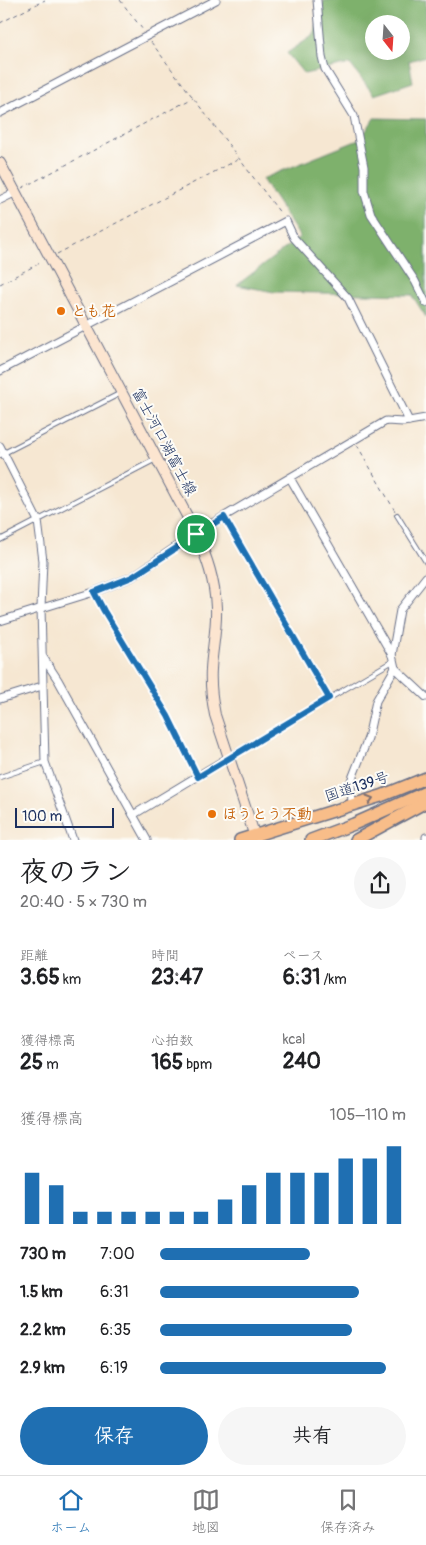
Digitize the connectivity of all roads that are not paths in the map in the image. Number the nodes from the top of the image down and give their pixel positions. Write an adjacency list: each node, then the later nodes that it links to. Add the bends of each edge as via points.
1 (216, 0): 3 (street)
2 (317, 0): 7 (street, via 325,69 354,116 364,167 364,191 371,214)
3 (0, 113)
4 (0, 162): 5 (main road, 富士河口湖富士線)
5 (16, 192): 6 (street); 8 (main road, 富士河口湖富士線)
6 (0, 200)
7 (426, 303)
8 (86, 326): 9 (street); 10 (main road, 富士河口湖富士線); 12 (street, via 286,221 294,238 348,298)
9 (0, 371)
10 (121, 393): 14 (lane); 15 (main road, 富士河口湖富士線)
11 (426, 418): 12 (street)
12 (409, 421): 16 (street, via 386,421)
13 (0, 446): 14 (street)
14 (2, 454): 19 (street)
15 (156, 459): 19 (lane); 20 (main road, 富士河口湖富士線)
16 (290, 478): 18 (street); 27 (street)
17 (397, 515): 22 (lane)
18 (224, 517): 20 (street); 31 (lane)
19 (38, 521): 21 (lane); 24 (street, via 43,561)
20 (196, 534): 24 (street, via 132,577); 32 (main road, 富士河口湖富士線, via 215,591 212,696)
21 (0, 540)
22 (426, 562)
23 (426, 577): 27 (street, via 400,610)
24 (40, 608): 25 (street); 26 (street)
25 (0, 621)
26 (43, 657): 28 (street); 39 (street)
27 (394, 661): 29 (street); 31 (lane); 38 (street, via 376,701 368,738 351,782)
28 (42, 686): 30 (street); 33 (street)
29 (426, 697)
30 (0, 698)
31 (329, 698): 32 (lane)
32 (229, 757): 39 (street); 40 (main road, 富士河口湖富士線)
33 (45, 762): 34 (lane); 42 (street)
34 (0, 777)
35 (426, 778): 38 (highway, 国道139号, one-way to 35)
36 (426, 792): 45 (highway, 国道139号)
37 (426, 802): 41 (highway)
38 (352, 805): 40 (highway, 国道139号)
39 (133, 815): 43 (street)
40 (256, 838): 44 (highway, 国道139号)
41 (360, 839)
42 (73, 840)
43 (147, 840)
44 (240, 840)
45 (311, 840)

